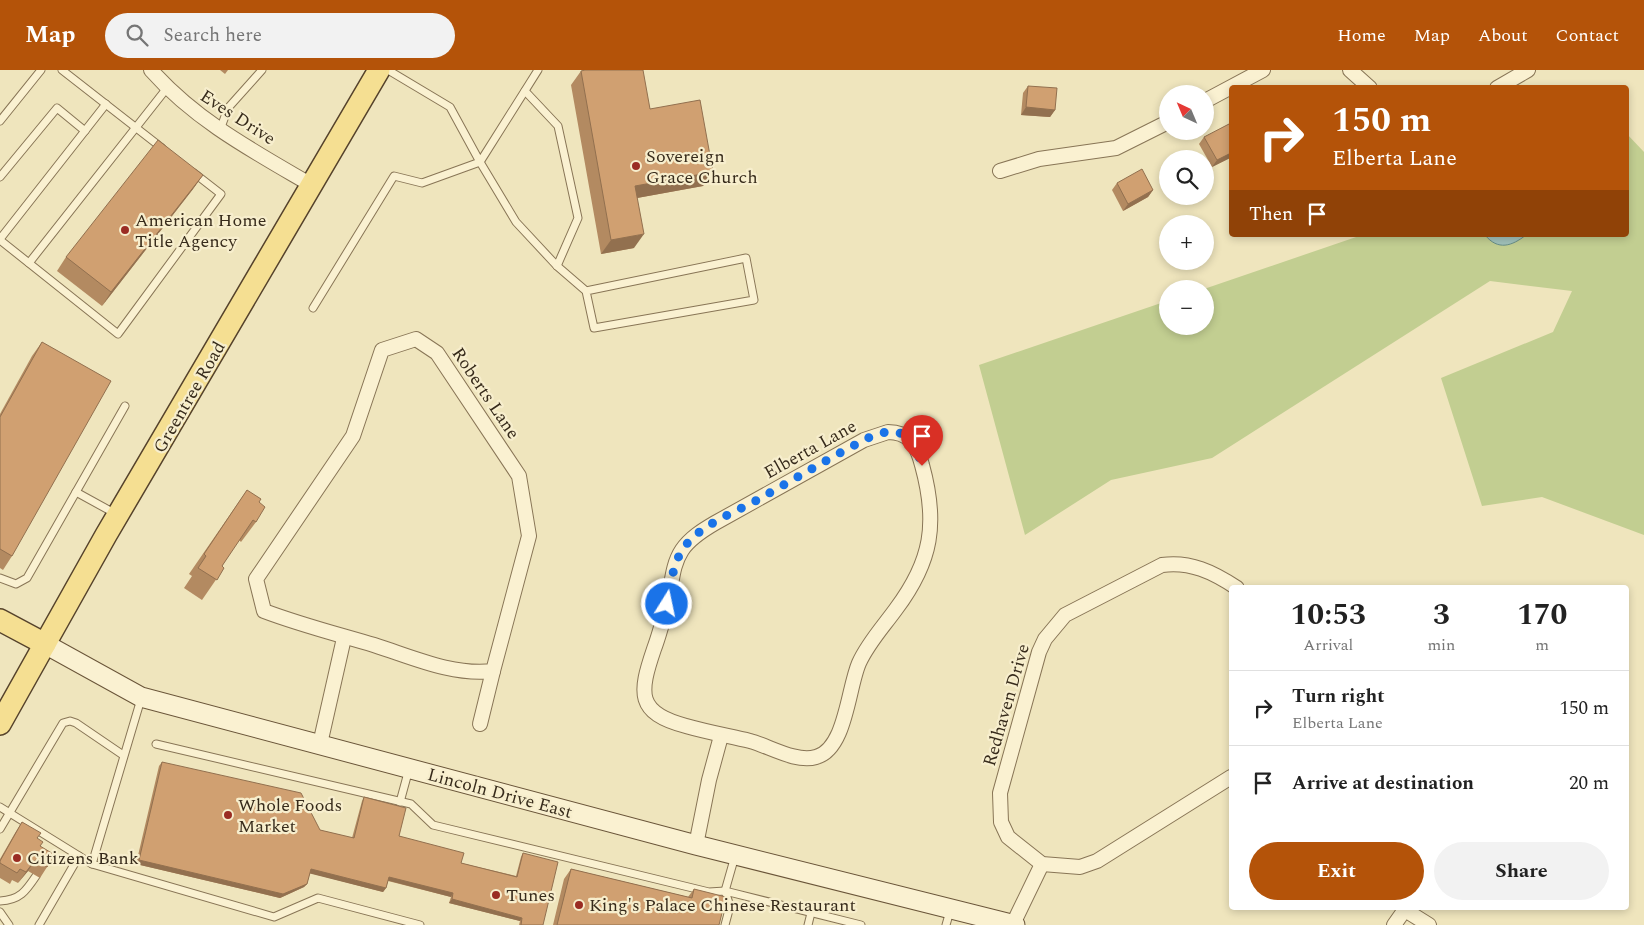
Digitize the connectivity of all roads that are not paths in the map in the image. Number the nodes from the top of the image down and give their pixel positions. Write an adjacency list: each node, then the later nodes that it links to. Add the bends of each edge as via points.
1 (41, 70): 19 (lane)
2 (62, 70): 18 (lane)
3 (151, 70): 14 (street, Eves Drive)
4 (262, 70): 22 (lane, via 228,108)
5 (379, 70): 29 (main road, Greentree Road)
6 (388, 70): 25 (lane, via 450,106)
7 (538, 70): 16 (lane)
8 (1263, 70): 11 (street)
9 (1350, 70): 12 (street)
10 (1528, 70): 13 (street)
11 (1235, 85)
12 (1367, 85)
13 (1502, 85)
14 (167, 88): 21 (lane); 22 (street, Eves Drive)
15 (1229, 88): 17 (street)
16 (525, 91): 25 (lane); 32 (lane, via 558,126 578,218)
17 (1214, 96)
18 (106, 104): 21 (lane); 23 (lane)
19 (0, 122)
20 (1159, 126): 27 (street, via 1116,148 1039,159)
21 (136, 127): 24 (lane); 31 (lane)
22 (220, 130): 29 (street, Eves Drive)
23 (84, 131): 28 (lane, via 57,108); 30 (lane)
24 (166, 151)
25 (480, 162): 32 (lane, via 516,222); 34 (lane, via 422,183 394,176)
26 (190, 170): 31 (lane, via 221,194 118,334)
27 (1000, 171)
28 (0, 177)
29 (313, 186): 37 (main road, Greentree Road)
30 (0, 239): 31 (lane)
31 (29, 264)
32 (557, 266): 33 (lane)
33 (586, 291): 33 (lane, via 594,328 754,300 746,258)
34 (313, 308)
35 (125, 406): 36 (lane)
36 (76, 492): 37 (lane); 38 (lane, via 28,577 20,584)
37 (119, 516): 42 (main road, Greentree Road)
38 (0, 578)
39 (1231, 585): 61 (street, Redhaven Drive, via 1208,570 1162,565 1065,615 1045,639 999,799 1001,822 1008,836)
40 (0, 620): 42 (main road, Lincoln Drive East)
41 (344, 638): 43 (street, Roberts Lane, via 446,667 474,673); 43 (street, Roberts Lane, via 264,611 256,579 353,436 382,350 416,339 437,353 519,476 529,536); 49 (street)
42 (45, 644): 44 (street, Lincoln Drive East); 45 (main road, Greentree Road)
43 (493, 671): 46 (street)
44 (142, 697): 49 (street, Lincoln Drive East); 50 (lane)
45 (0, 724)
46 (480, 724)
47 (721, 736): 47 (street, Elberta Lane, via 662,718 652,712 646,702 645,679 672,575 682,550 715,523 864,440 888,432 907,436 919,453 926,480 930,525 926,556 914,584 859,662 842,724 832,747 816,757 805,757); 57 (street, via 708,780)
48 (156, 744): 53 (lane)
49 (320, 744): 51 (street, Lincoln Drive East)
50 (123, 755): 55 (lane, via 76,723 66,722 58,729); 60 (lane)
51 (410, 769): 53 (lane); 57 (street, Lincoln Drive East)
52 (1229, 778): 61 (street, via 1097,861 1080,867)
53 (400, 802): 63 (lane, via 410,804 433,825 708,892)
54 (0, 807): 55 (lane)
55 (10, 813): 56 (lane); 59 (lane, via 54,844)
56 (0, 829)
57 (696, 845): 58 (street, Lincoln Drive East)
58 (735, 855): 63 (lane); 70 (street, Lincoln Drive East)
59 (79, 856): 60 (lane); 72 (lane)
60 (92, 864): 69 (lane)
61 (1042, 864): 78 (street)
62 (36, 876): 64 (lane, via 18,898)
63 (725, 891): 68 (lane); 75 (lane, via 730,906)
64 (0, 901)
65 (1404, 910): 79 (street)
66 (1406, 910): 80 (street)
67 (0, 912): 71 (lane)
68 (811, 912): 76 (lane); 77 (lane)
69 (274, 917): 73 (lane); 74 (lane, via 318,898)
70 (948, 917): 78 (street, Lincoln Drive East)
71 (9, 925)
72 (39, 925)
73 (271, 925)
74 (420, 925)
75 (724, 925)
76 (808, 925)
77 (861, 925)
78 (1014, 925)
79 (1394, 925)
80 (1429, 925)

